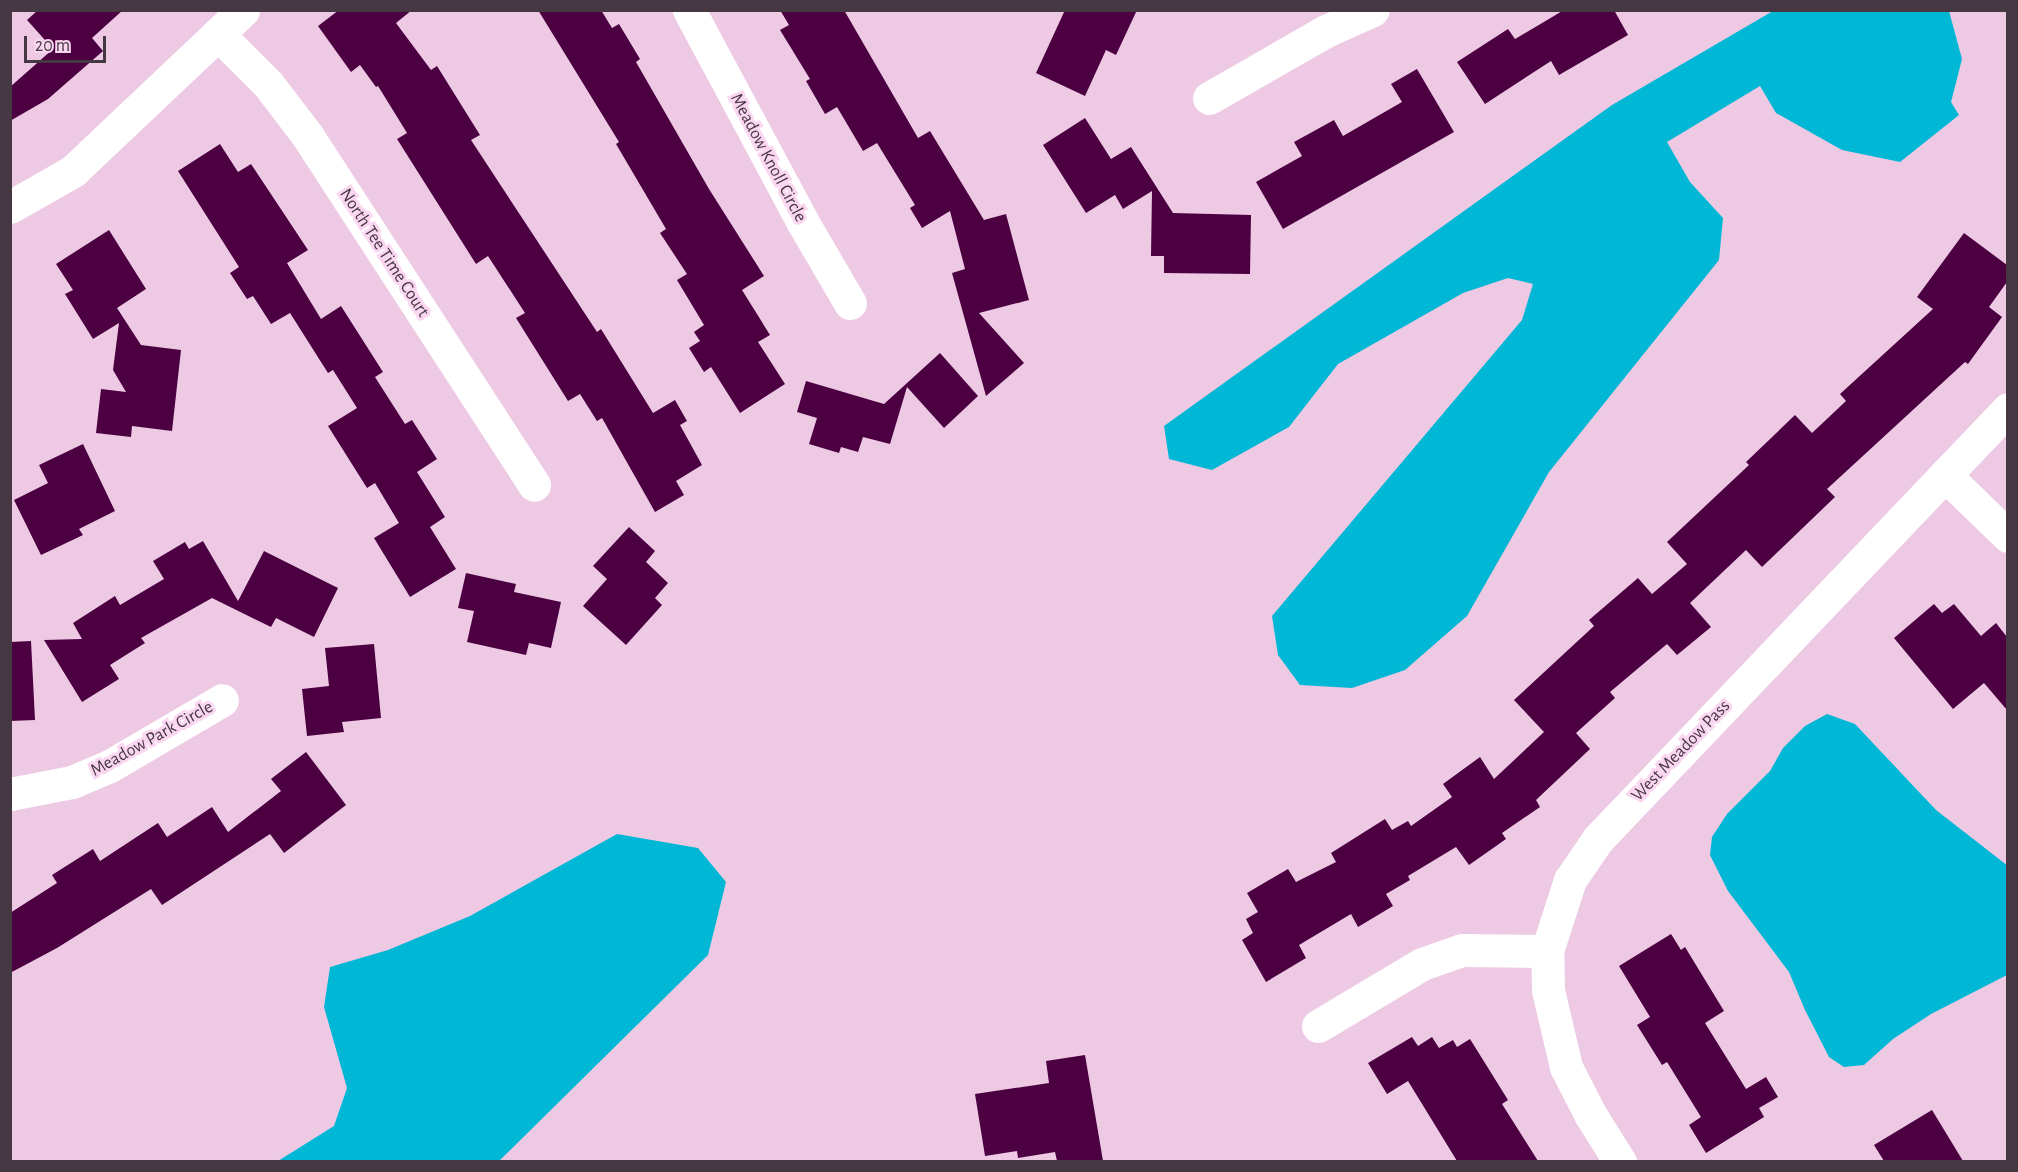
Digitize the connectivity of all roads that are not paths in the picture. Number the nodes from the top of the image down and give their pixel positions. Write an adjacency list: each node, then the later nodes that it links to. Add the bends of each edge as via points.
1 (243, 10): 4 (street)
2 (689, 10): 7 (street, Meadow Knoll Circle)
3 (1373, 10): 5 (street, via 1326,31)
4 (218, 34): 6 (street, via 73,171); 10 (street, North Tee Time Court, via 268,84 307,135)
5 (1209, 98)
6 (10, 207)
7 (850, 303)
8 (2007, 409): 9 (street, West Meadow Pass)
9 (1945, 475): 11 (street); 14 (street, West Meadow Pass, via 1598,838 1570,880)
10 (534, 485)
11 (2007, 536)
12 (222, 700): 13 (street, Meadow Park Circle, via 108,767 72,782)
13 (10, 794)
14 (1547, 951): 15 (street, via 1462,950 1422,964); 16 (street, West Meadow Pass, via 1548,990 1566,1067)
15 (1318, 1026)
16 (1620, 1161)

